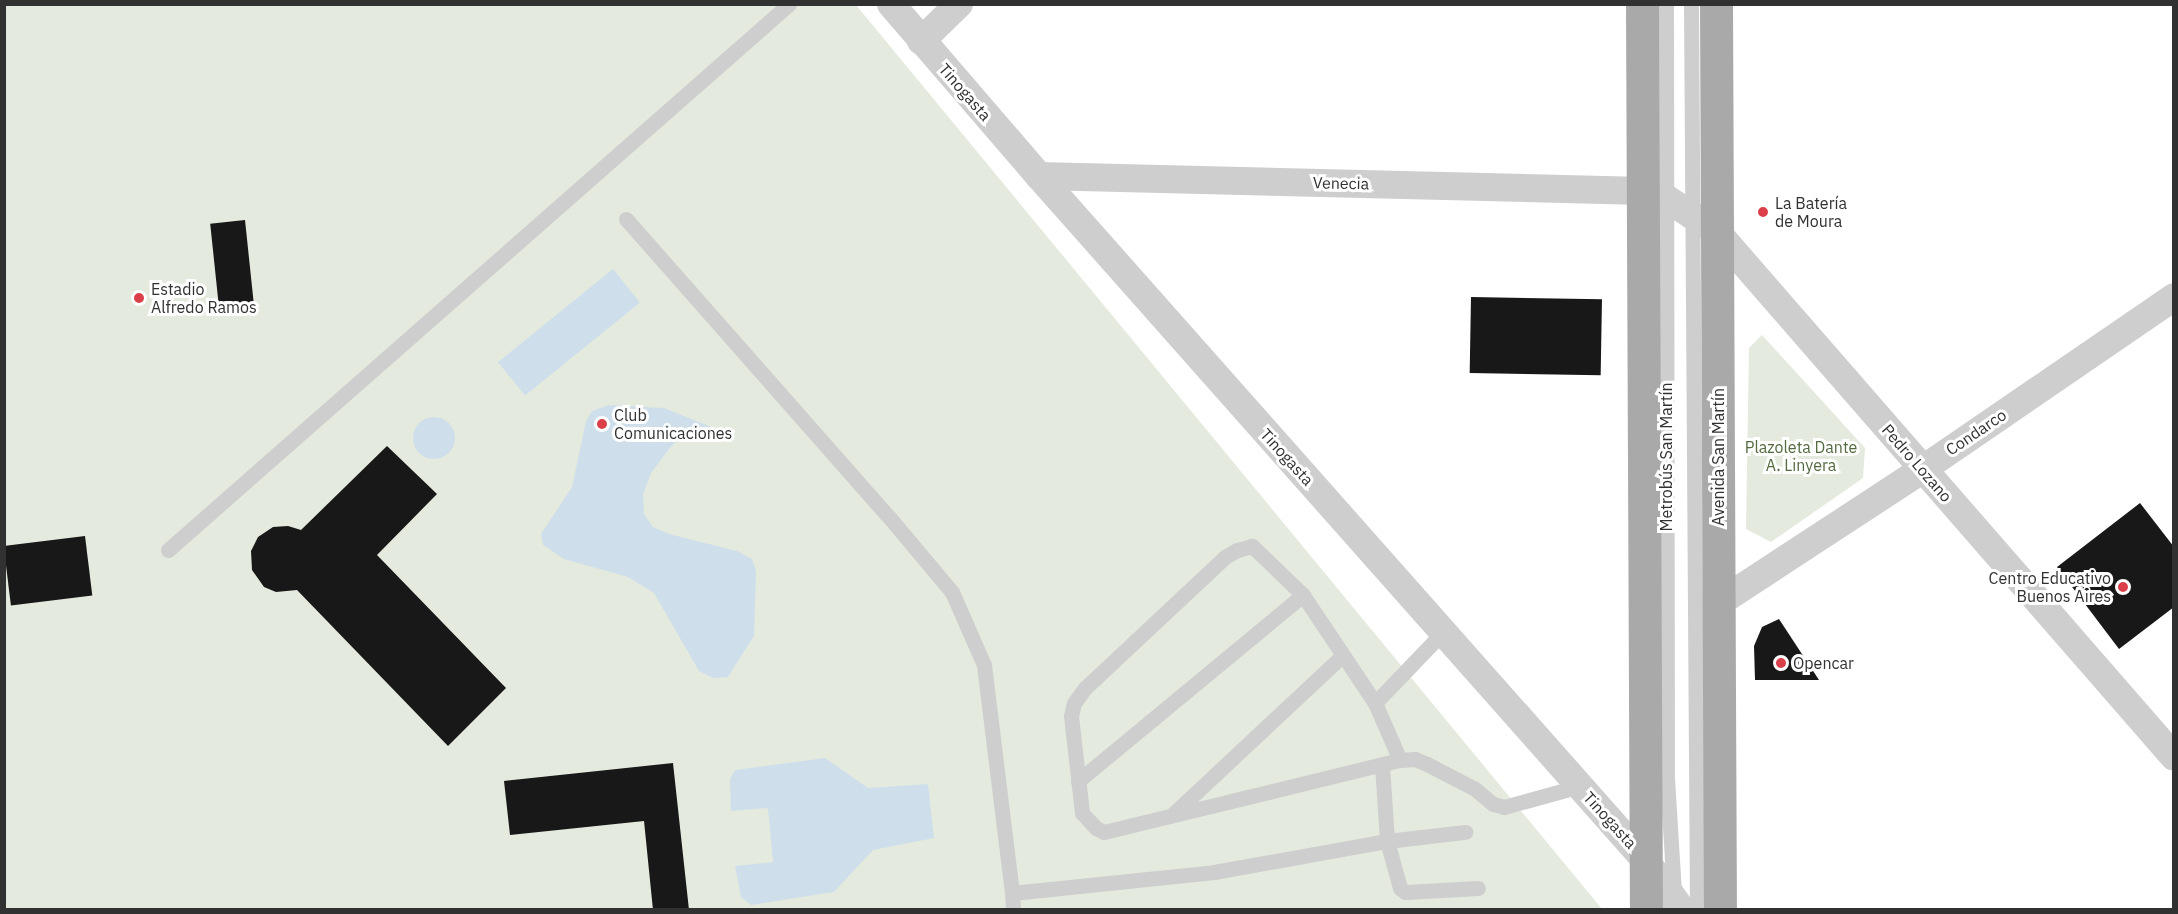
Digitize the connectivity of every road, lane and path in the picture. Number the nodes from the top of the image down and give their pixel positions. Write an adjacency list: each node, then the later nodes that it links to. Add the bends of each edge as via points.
1 (789, 4): 15 (lane)
2 (891, 4): 8 (street, Tinogasta)
3 (959, 4): 8 (street)
4 (1642, 4): 10 (main road)
5 (1666, 4): 10 (lane, Metrobús San Martín)
6 (1691, 4): 12 (lane, Metrobús San Martín)
7 (1716, 4): 12 (main road, Avenida San Martín)
8 (921, 41): 9 (street, Tinogasta)
9 (1039, 176): 10 (street, Venecia); 18 (street, Tinogasta)
10 (1655, 195): 12 (street, Pedro Lozano); 29 (main road); 32 (lane, Metrobús San Martín, via 1667,778)
11 (626, 219): 31 (lane, via 952,592 984,665)
12 (1704, 222): 14 (street, Pedro Lozano); 17 (main road, Avenida San Martín); 32 (lane, Metrobús San Martín)
13 (2174, 297): 14 (street, Condarco)
14 (1923, 469): 17 (street, Condarco); 21 (street, Pedro Lozano)
15 (168, 550)
16 (1303, 595): 19 (lane); 24 (lane); 24 (lane, via 1252,546 1225,557 1085,688 1074,703 1071,716)
17 (1717, 604): 34 (main road, Avenida San Martín)
18 (1443, 632): 20 (lane); 25 (street, Tinogasta)
19 (1343, 655): 20 (lane); 26 (lane)
20 (1375, 703): 22 (lane)
21 (2174, 757)
22 (1400, 760): 23 (lane); 25 (lane, via 1415,759 1427,764 1504,807)
23 (1382, 765): 26 (lane); 28 (lane)
24 (1078, 781): 26 (lane, via 1082,813 1104,832)
25 (1580, 786): 29 (street, Tinogasta)
26 (1170, 817)
27 (1465, 832): 28 (lane)
28 (1387, 841): 30 (lane, via 1400,888 1405,892); 31 (lane, via 1214,873)
29 (1646, 861): 32 (main road)
30 (1478, 888)
31 (1012, 893): 33 (lane)
32 (1675, 908)
33 (1013, 909)
34 (1720, 909)

